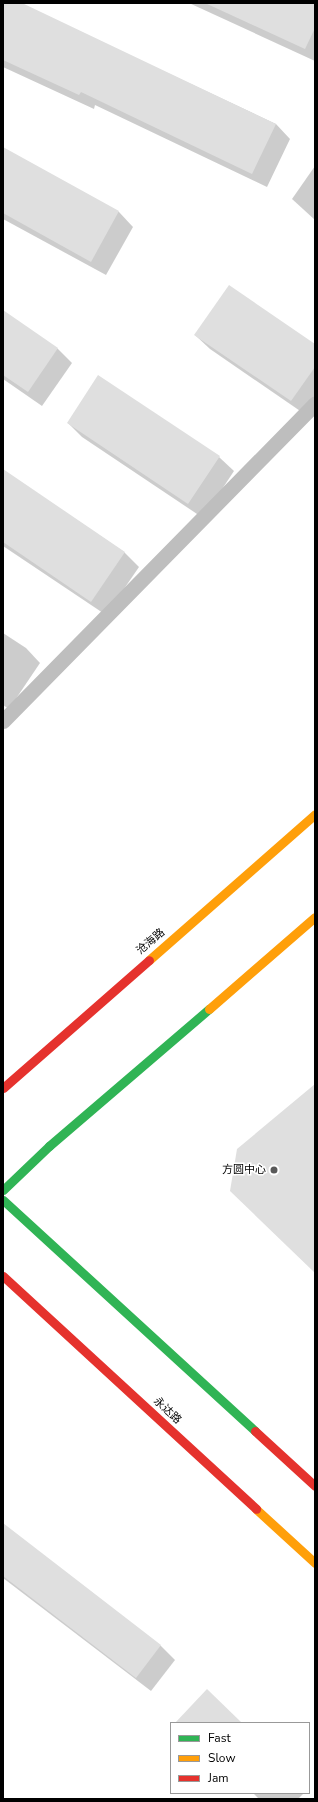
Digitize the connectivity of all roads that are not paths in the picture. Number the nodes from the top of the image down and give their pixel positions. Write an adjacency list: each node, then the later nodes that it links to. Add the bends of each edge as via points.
1 (315, 403): 2 (lane)
2 (3, 721)
3 (315, 814): 5 (main road, 沧海路)
4 (315, 917): 6 (main road, via 49,1146)
5 (3, 1088)
6 (3, 1190)
7 (3, 1200): 9 (main road)
8 (3, 1276): 10 (main road, 永达路)
9 (315, 1486)
10 (315, 1563)

